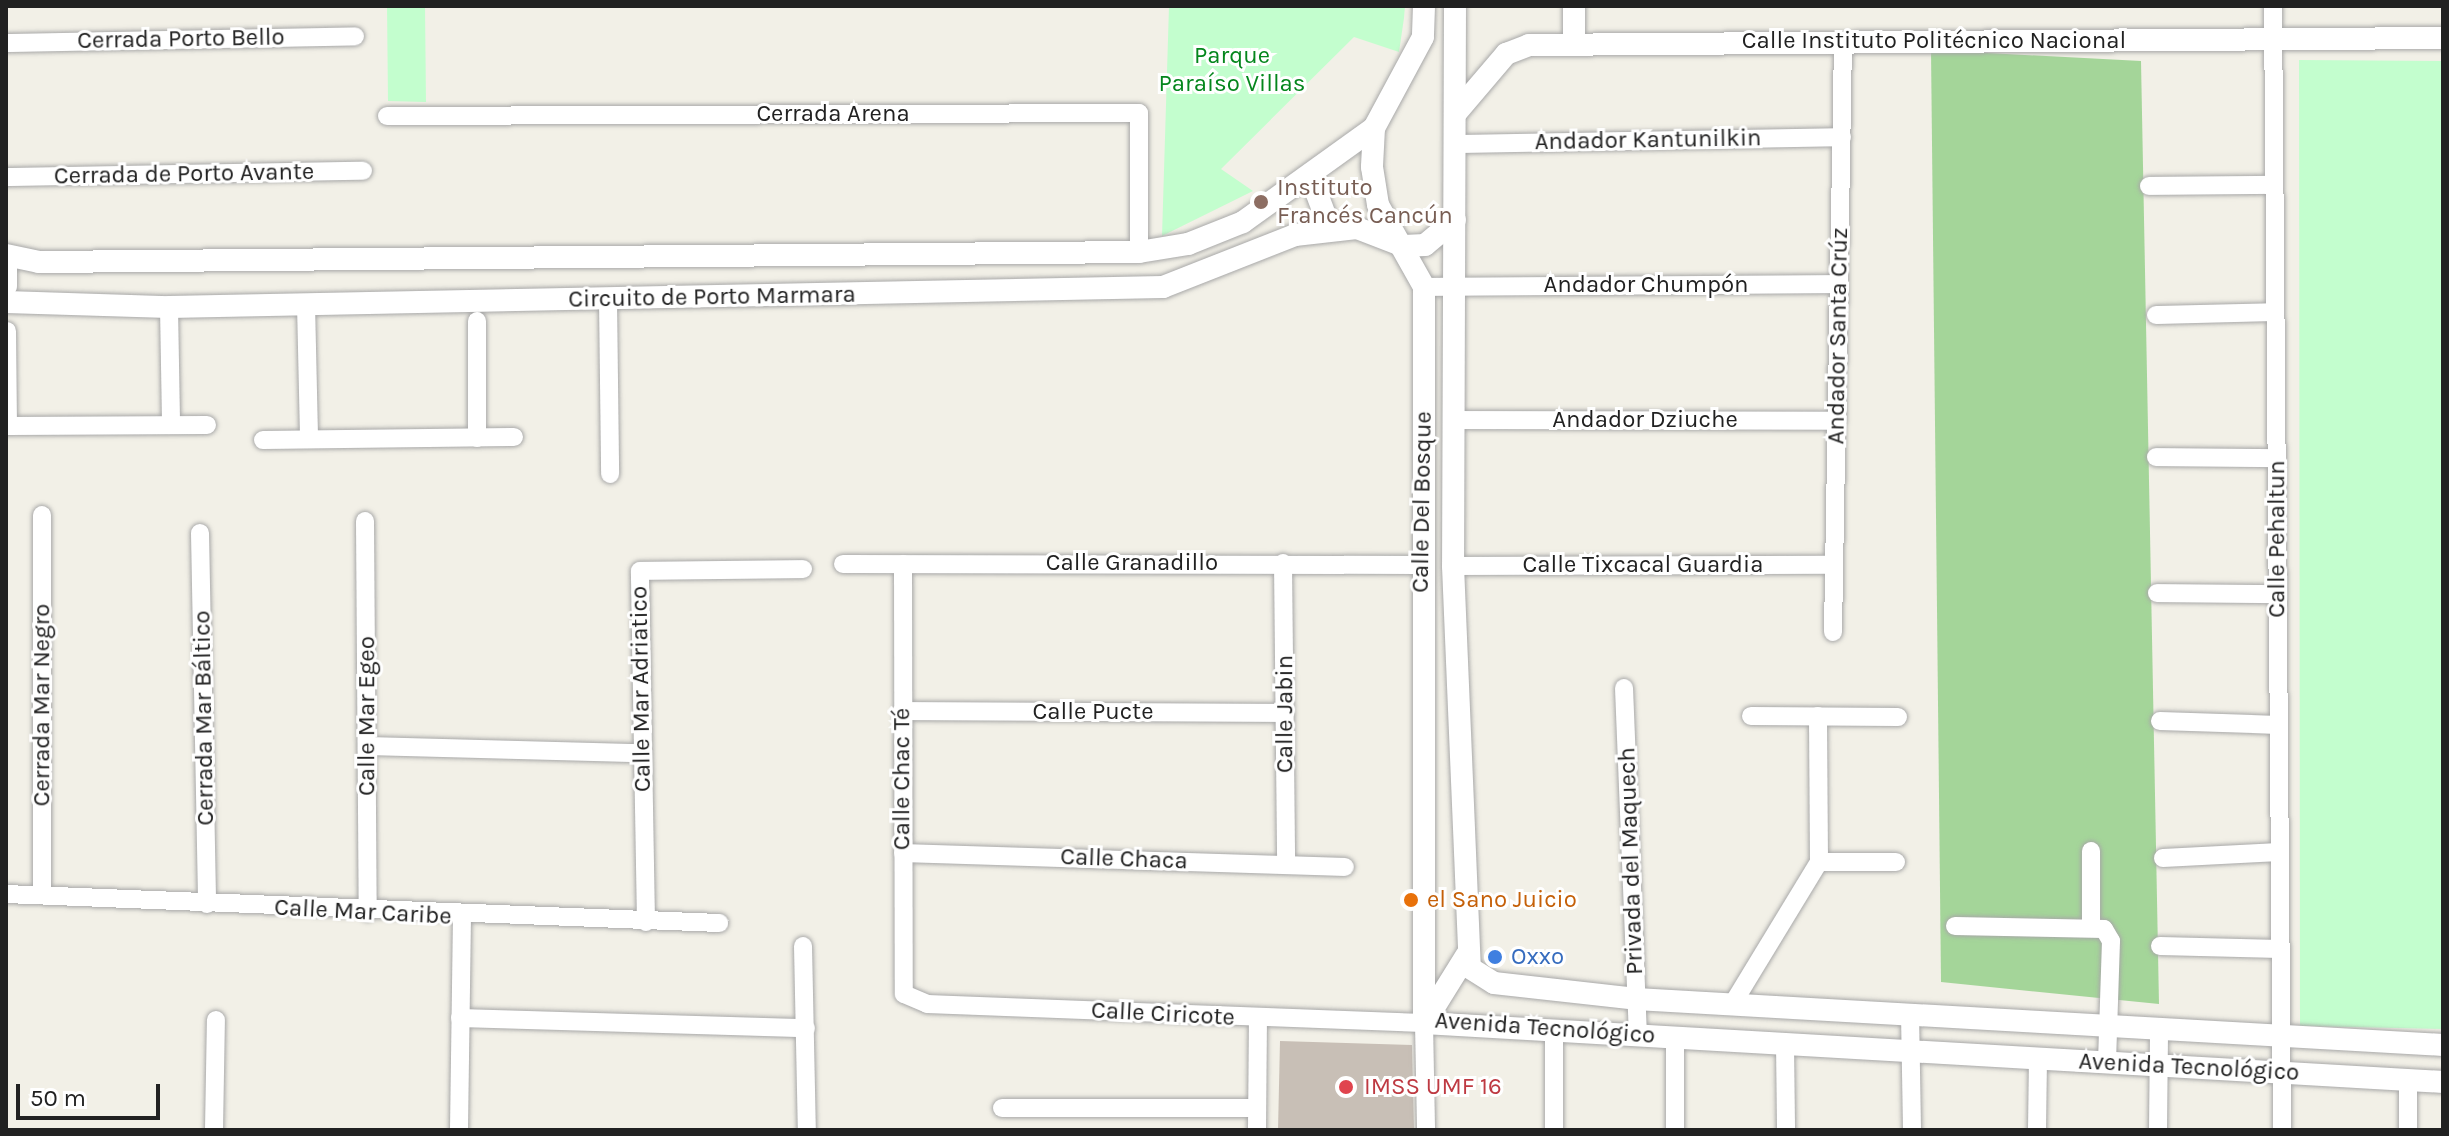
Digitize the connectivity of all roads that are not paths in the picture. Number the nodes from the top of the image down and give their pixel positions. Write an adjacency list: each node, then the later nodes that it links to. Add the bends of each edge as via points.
1 (1424, 6): 6 (street)
2 (1454, 6): 6 (street); 12 (street, Calle Del Bosque)
3 (1574, 6): 11 (street)
4 (2273, 6): 8 (street, Calle Pehaltun)
5 (355, 36): 10 (street, Cerrada Porto Bello)
6 (1423, 37): 14 (street)
7 (2443, 38): 8 (street, Calle Instituto Politécnico Nacional)
8 (2273, 39): 9 (street, Calle Instituto Politécnico Nacional); 20 (street, Calle Pehaltun)
9 (1843, 41): 11 (street, Calle Instituto Politécnico Nacional); 15 (street, Andador Santa Crúz)
10 (6, 43)
11 (1574, 45): 12 (street, Calle Instituto Politécnico Nacional, via 1529,45 1506,54)
12 (1455, 114): 16 (street, Calle Del Bosque)
13 (387, 116): 25 (street, Cerrada Arena, via 1139,113)
14 (1374, 128): 18 (street, Circuito de Porto Marmara); 24 (street, Calle Del Bosque, via 1378,205)
15 (1842, 137): 16 (street, Andador Kantunilkin); 27 (street, Andador Santa Crúz)
16 (1455, 144): 22 (street, Calle Del Bosque)
17 (363, 171): 19 (street, Cerrada de Porto Avante)
18 (1310, 176): 23 (street); 25 (street, Circuito de Porto Marmara, via 1243,222 1188,244)
19 (6, 177)
20 (2274, 185): 21 (street); 35 (street, Calle Pehaltun)
21 (2149, 186)
22 (1455, 220): 24 (street, via 1436,239); 29 (street, Calle Del Bosque)
23 (1330, 228): 24 (street, Circuito de Porto Marmara, via 1357,228); 31 (street, Circuito de Porto Marmara, via 1163,287)
24 (1404, 246): 30 (street, Calle Del Bosque)
25 (1139, 252): 26 (street, Circuito de Porto Marmara, via 71,262)
26 (6, 258): 28 (street, Circuito de Porto Marmara)
27 (1839, 284): 29 (street, Andador Chumpón); 40 (street, Andador Santa Crúz)
28 (6, 286)
29 (1454, 286): 30 (street, Andador Chumpón); 39 (street, Calle Del Bosque)
30 (1424, 287): 56 (street, Calle Del Bosque)
31 (608, 299): 33 (street, Circuito de Porto Marmara); 49 (street)
32 (6, 302): 34 (street, Circuito de Porto Marmara)
33 (306, 304): 34 (street, Circuito de Porto Marmara); 45 (street)
34 (169, 307): 41 (street)
35 (2275, 312): 36 (street); 48 (street, Calle Pehaltun)
36 (2156, 315)
37 (477, 321): 44 (street)
38 (7, 331): 41 (street, via 8,426)
39 (1453, 420): 40 (street, Andador Dziuche); 58 (street, Calle Del Bosque)
40 (1837, 421): 57 (street, Andador Santa Crúz)
41 (171, 425): 42 (street)
42 (207, 425)
43 (514, 437): 44 (street)
44 (477, 438): 45 (street)
45 (309, 439): 46 (street)
46 (263, 440)
47 (2156, 457): 48 (street)
48 (2276, 458): 61 (street, Calle Pehaltun)
49 (610, 474)
50 (42, 515): 82 (street, Cerrada Mar Negro)
51 (365, 521): 71 (street, Calle Mar Egeo)
52 (200, 533): 83 (street, Cerrada Mar Báltico)
53 (1283, 563): 55 (street, Calle Granadillo); 56 (street, Calle Granadillo); 65 (street, Calle Jabin)
54 (843, 564): 55 (street, Calle Granadillo)
55 (903, 564): 64 (street, Calle Chac Té)
56 (1420, 565): 101 (street, Calle Del Bosque)
57 (1834, 565): 58 (street, Calle Tixcacal Guardia); 62 (street, Andador Santa Crúz)
58 (1453, 566): 93 (street, Calle Del Bosque)
59 (803, 569): 72 (street, Calle Mar Adriatico, via 640,571)
60 (2157, 593): 61 (street)
61 (2277, 594): 70 (street, Calle Pehaltun)
62 (1833, 632)
63 (1624, 688): 95 (street, Privada del Maquech)
64 (902, 711): 65 (street, Calle Pucte); 75 (street, Calle Chac Té)
65 (1285, 713): 79 (street, Calle Jabin)
66 (1751, 716): 67 (street)
67 (1818, 716): 68 (street); 77 (street)
68 (1898, 717)
69 (2160, 721): 70 (street)
70 (2278, 725): 74 (street, Calle Pehaltun)
71 (367, 746): 72 (street); 84 (street, Calle Mar Egeo)
72 (641, 753): 86 (street, Calle Mar Adriatico)
73 (2091, 851): 88 (street)
74 (2279, 852): 76 (street); 92 (street, Calle Pehaltun)
75 (903, 853): 79 (street, Calle Chaca); 94 (street, Calle Chac Té)
76 (2163, 858)
77 (1819, 862): 78 (street); 96 (street)
78 (1896, 862)
79 (1286, 864): 80 (street, Calle Chaca)
80 (1345, 867)
81 (6, 894): 82 (street, Calle Mar Caribe)
82 (42, 895): 83 (street, Calle Mar Caribe)
83 (207, 904): 84 (street, Calle Mar Caribe)
84 (368, 912): 85 (street, Calle Mar Caribe)
85 (462, 917): 86 (street, Calle Mar Caribe); 98 (street)
86 (646, 922): 87 (street, Calle Mar Caribe)
87 (719, 923)
88 (2091, 924): 89 (street); 102 (street, via 2104,929 2111,941)
89 (1955, 926)
90 (803, 946): 103 (street)
91 (2160, 946): 92 (street)
92 (2280, 949): 107 (street, Calle Pehaltun)
93 (1466, 956): 95 (street, Avenida Tecnológico, via 1476,974 1494,983); 101 (street, Avenida Tecnológico)
94 (904, 994): 99 (street, Calle Ciricote, via 927,1004)
95 (1636, 999): 96 (street, Avenida Tecnológico); 106 (street, Privada del Maquech)
96 (1732, 1005): 97 (street, Avenida Tecnológico)
97 (1910, 1014): 102 (street, Avenida Tecnológico); 111 (street)
98 (460, 1018): 103 (street); 121 (street)
99 (1258, 1019): 101 (street, Calle Ciricote); 119 (street)
100 (216, 1020): 120 (street)
101 (1424, 1023): 105 (street, Avenida Tecnológico); 124 (street)
102 (2109, 1025): 104 (street, Avenida Tecnológico); 113 (street)
103 (806, 1028): 122 (street)
104 (2159, 1028): 107 (street, Avenida Tecnológico); 114 (street)
105 (1554, 1030): 106 (street, Avenida Tecnológico); 125 (street)
106 (1638, 1035): 108 (street, Avenida Tecnológico)
107 (2281, 1035): 110 (street, Avenida Tecnológico); 115 (street, Calle Pehaltun)
108 (1675, 1037): 109 (street, Avenida Tecnológico); 126 (street)
109 (1785, 1044): 111 (street, Avenida Tecnológico); 127 (street)
110 (2443, 1045)
111 (1911, 1051): 112 (street, Avenida Tecnológico); 128 (street)
112 (2038, 1058): 113 (street, Avenida Tecnológico); 129 (street)
113 (2107, 1062): 114 (street, Avenida Tecnológico)
114 (2158, 1065): 115 (street, Avenida Tecnológico); 130 (street)
115 (2282, 1073): 116 (street, Avenida Tecnológico); 131 (street, Calle Pehaltun)
116 (2408, 1080): 117 (street, Avenida Tecnológico); 132 (street)
117 (2443, 1082)
118 (1002, 1108): 119 (street)
119 (1257, 1108): 123 (street)
120 (214, 1130)
121 (459, 1130)
122 (807, 1130)
123 (1257, 1130)
124 (1426, 1130)
125 (1554, 1130)
126 (1675, 1130)
127 (1786, 1130)
128 (1912, 1130)
129 (2037, 1130)
130 (2158, 1130)
131 (2282, 1130)
132 (2408, 1130)

